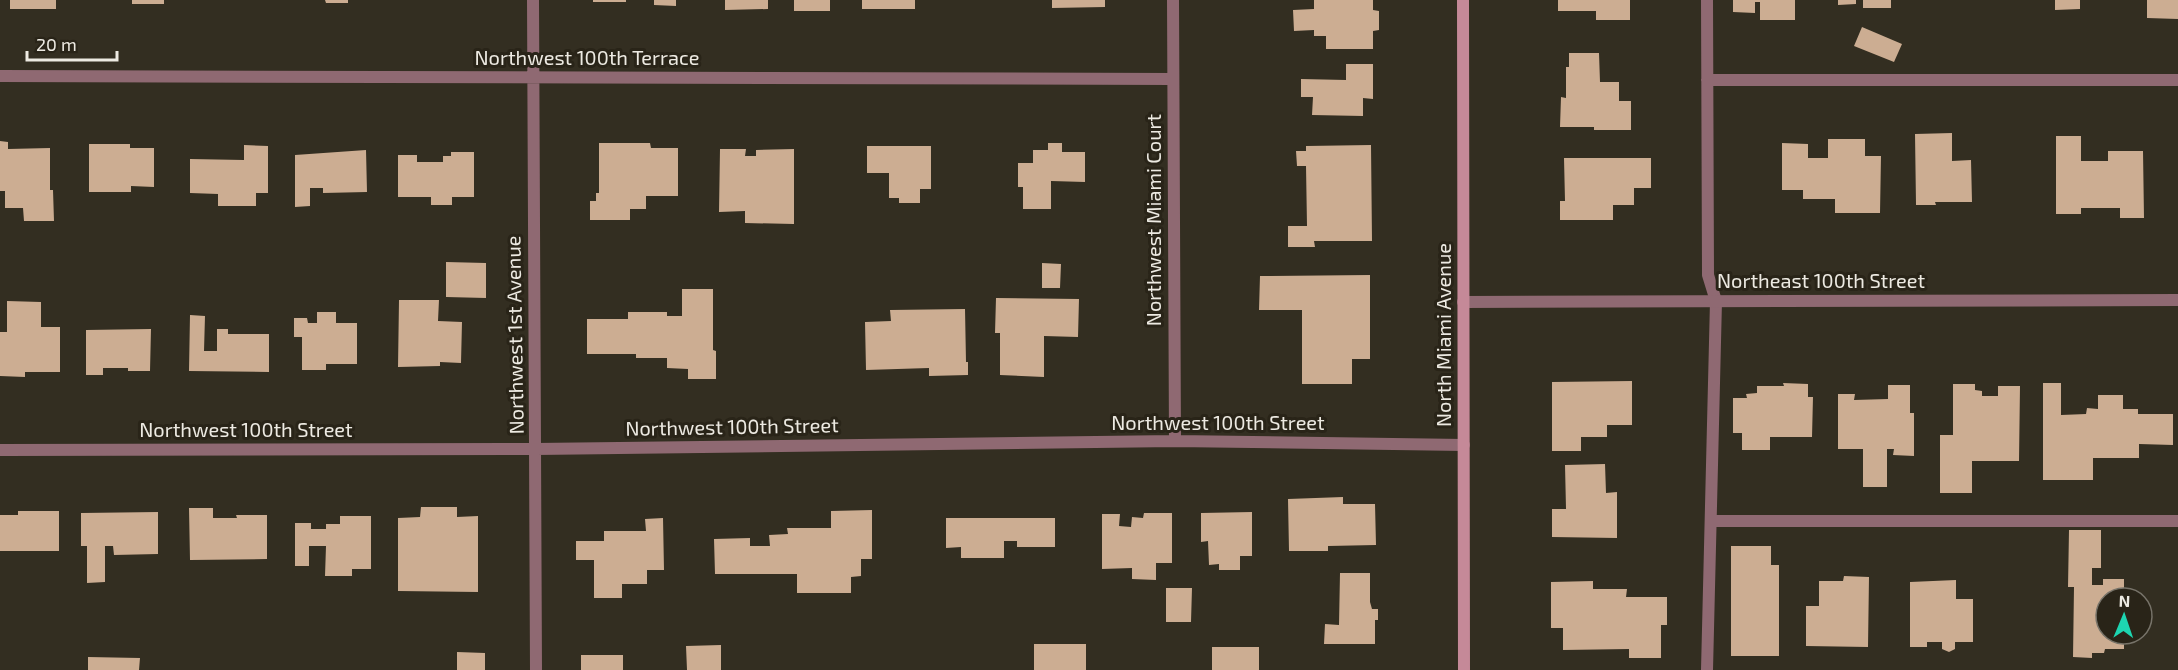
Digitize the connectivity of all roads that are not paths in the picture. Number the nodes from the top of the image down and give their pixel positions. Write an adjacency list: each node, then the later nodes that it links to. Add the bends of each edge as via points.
1 (532, 0): 6 (street, Northwest 1st Avenue)
2 (1173, 0): 7 (street, Northwest Miami Court)
3 (1463, 0): 12 (main road, North Miami Avenue)
4 (1707, 0): 8 (street)
5 (0, 76): 6 (street, Northwest 100th Terrace)
6 (532, 77): 7 (street, Northwest 100th Terrace); 15 (street, Northwest 1st Avenue)
7 (1173, 79): 13 (street, Northwest Miami Court)
8 (1707, 80): 9 (street); 11 (street, via 1708,275)
9 (2178, 80)
10 (2178, 300): 11 (street, Northeast 100th Street)
11 (1716, 301): 12 (street, Northeast 100th Street); 17 (street)
12 (1464, 302): 14 (main road, North Miami Avenue)
13 (1175, 441): 14 (street, Northwest 100th Street); 15 (street, Northwest 100th Street)
14 (1464, 445): 20 (main road, North Miami Avenue)
15 (536, 449): 16 (street, Northwest 100th Street); 19 (street, Northwest 1st Avenue)
16 (0, 450)
17 (1711, 521): 18 (street); 21 (street)
18 (2178, 521)
19 (536, 670)
20 (1464, 670)
21 (1707, 670)

